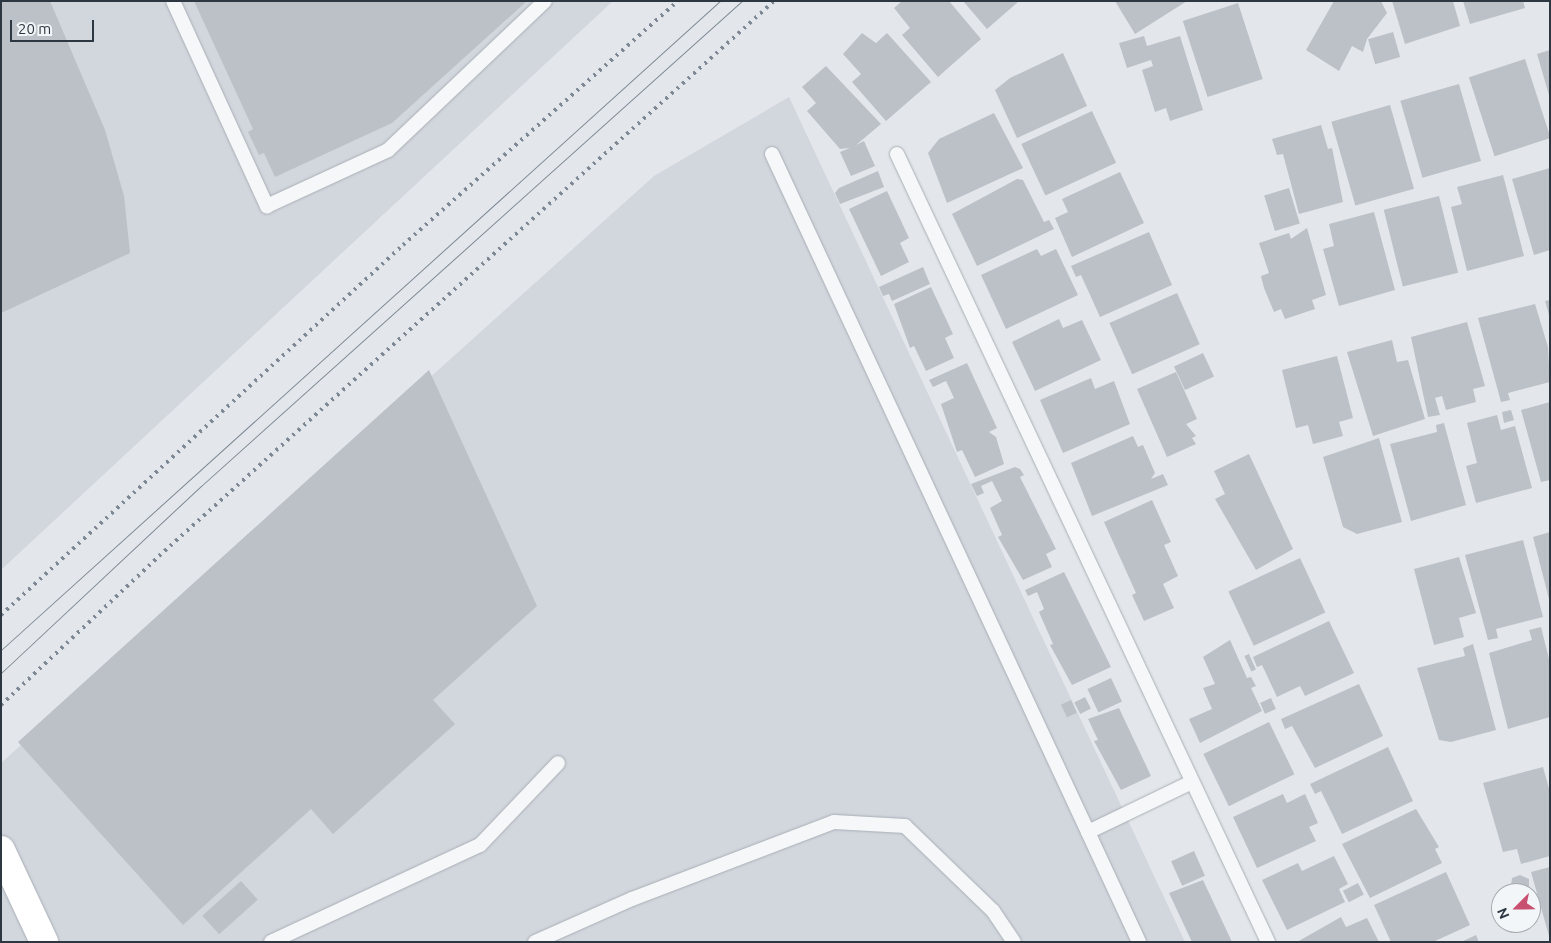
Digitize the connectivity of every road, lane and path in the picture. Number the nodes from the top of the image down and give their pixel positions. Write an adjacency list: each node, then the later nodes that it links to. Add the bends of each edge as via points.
1 (173, 1): 2 (lane, via 267,206 388,150)
2 (545, 1)
3 (772, 154): 7 (lane)
4 (896, 154): 6 (lane)
5 (558, 763): 10 (lane, via 480,845)
6 (1192, 782): 7 (lane); 14 (lane)
7 (1088, 832): 13 (lane)
8 (1, 850): 9 (street)
9 (44, 942)
10 (271, 942)
11 (535, 942): 12 (lane, via 632,898 834,822 905,826 992,911)
12 (1014, 942)
13 (1139, 942)
14 (1268, 942)

